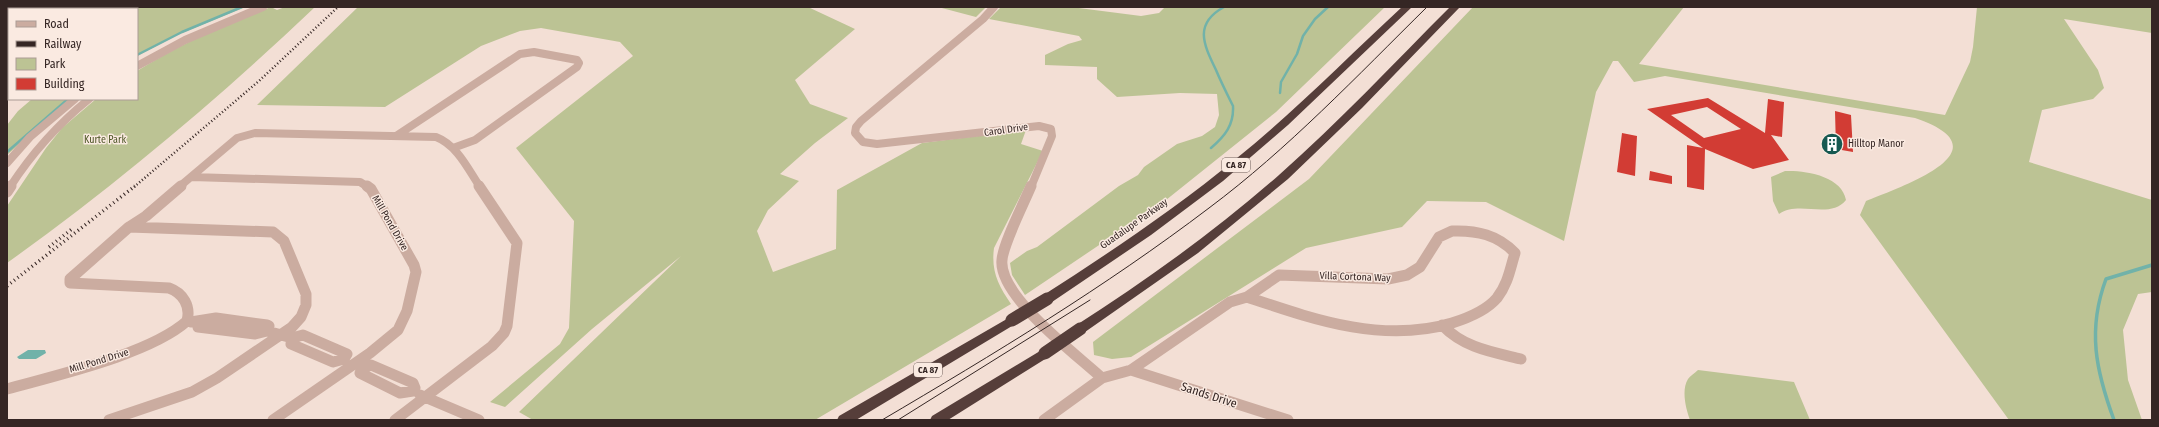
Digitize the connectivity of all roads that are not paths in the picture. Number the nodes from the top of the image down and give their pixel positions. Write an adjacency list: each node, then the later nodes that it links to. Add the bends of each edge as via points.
1 (248, 7): 6 (street)
2 (263, 7): 7 (street, via 185,40)
3 (994, 7): 23 (street, Carol Drive, via 984,19 861,121 855,133 863,142 877,144 1039,126 1051,129 1052,136 1002,256 1001,269 1017,298)
4 (1407, 7): 30 (highway, Guadalupe Parkway / CA 87, bridge, via 1285,123 1242,160 1133,243 1047,299)
5 (1455, 7): 31 (highway, bridge, via 1259,199 1168,269 1080,330)
6 (138, 57)
7 (138, 65)
8 (74, 100): 12 (street, via 30,137)
9 (88, 100): 14 (street, via 46,136)
10 (396, 136): 11 (street, via 436,137 446,141); 11 (street, via 520,54 534,52 577,60 577,67 492,128 475,140); 13 (street, via 251,134 233,140)
11 (453, 148): 25 (street, via 517,243 509,314 507,326 500,338)
12 (7, 163)
13 (192, 178): 15 (street); 21 (street, Mill Pond Drive, via 352,181 371,189 414,264 416,272 403,322 389,339)
14 (7, 192)
15 (129, 228): 17 (street, via 76,272 70,283 159,287 172,290 184,298); 19 (street, via 266,231 278,235 284,241 306,294 306,305 301,317)
16 (1247, 297): 18 (street, Villa Cortona Way, via 1321,320 1362,329 1408,331); 18 (street, Villa Cortona Way, via 1257,292 1268,280 1279,275 1388,279 1406,276 1418,270 1440,236 1446,232 1468,231 1488,235 1503,242 1515,253 1507,282 1494,301 1470,316); 22 (street, Villa Cortona Way, via 1230,302)
17 (192, 322): 19 (street, via 198,327 255,334 267,331); 24 (street, Mill Pond Drive, via 156,341)
18 (1442, 325): 20 (street, via 1449,334 1467,345)
19 (286, 337): 21 (street, via 290,344 333,362); 26 (street, via 192,392)
20 (1521, 359)
21 (354, 364): 25 (street, via 362,375 400,393 412,391); 27 (street, Mill Pond Drive)
22 (1131, 370): 23 (street); 33 (street, Sands Drive)
23 (1102, 378): 32 (street)
24 (7, 389)
25 (424, 398): 28 (street); 29 (street)
26 (109, 420)
27 (273, 420)
28 (394, 420)
29 (479, 420)
30 (844, 420)
31 (937, 420)
32 (1044, 420)
33 (1288, 420)

